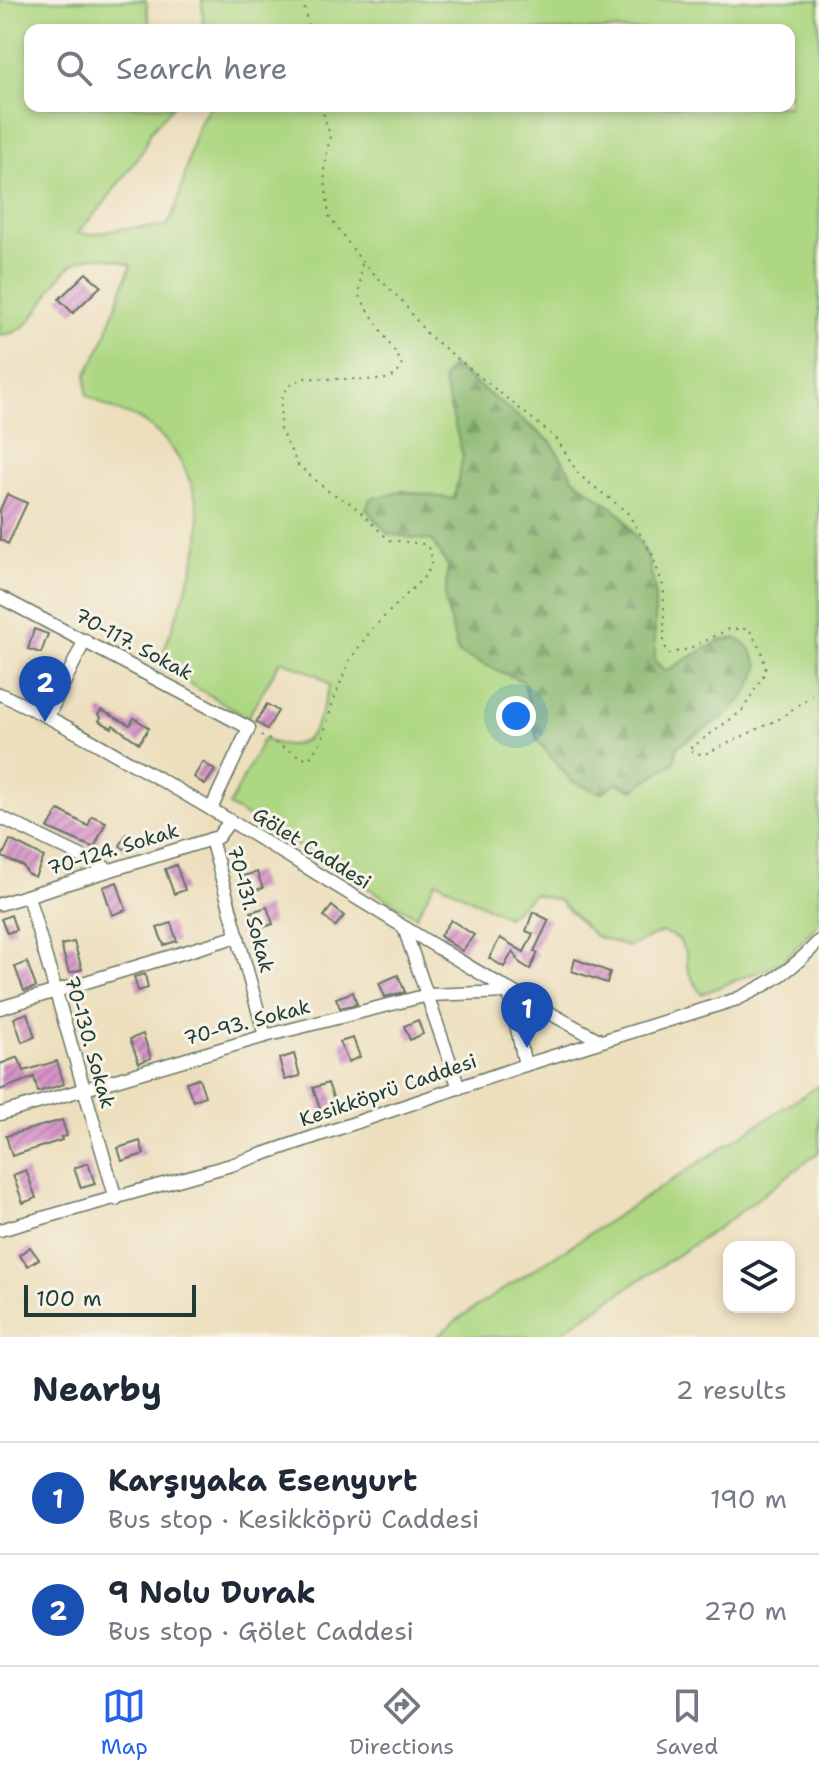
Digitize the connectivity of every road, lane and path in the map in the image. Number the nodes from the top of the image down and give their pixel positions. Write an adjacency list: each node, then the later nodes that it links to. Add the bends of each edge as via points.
1 (303, 0): 2 (path)
2 (308, 24)
3 (323, 112): 4 (path, via 330,135 324,171 329,216)
4 (362, 262): 7 (path, via 427,334 556,438 579,475 627,512 651,552 664,588 668,654 729,629 749,629 766,671 742,711 688,750 703,755 779,719); 10 (path, via 359,296 402,363 397,375 382,380 302,378 281,400 280,429 298,465 328,491 352,504 389,540 424,544 432,560 427,574 372,629 349,661 322,740 309,759)
5 (0, 597): 6 (street, 70-117. Sokak)
6 (85, 640): 9 (street); 10 (street, 70-117. Sokak)
7 (819, 690)
8 (0, 694): 9 (street, Gölet Caddesi)
9 (48, 716): 11 (street, Gölet Caddesi)
10 (249, 728): 11 (street)
11 (211, 809): 13 (street, Gölet Caddesi)
12 (0, 817): 15 (street)
13 (230, 821): 14 (street, 70-124. Sokak); 18 (street, Gölet Caddesi)
14 (211, 839): 15 (street, 70-124. Sokak); 19 (street, 70-131. Sokak)
15 (110, 870): 16 (street, 70-124. Sokak)
16 (28, 896): 17 (street, 70-124. Sokak); 21 (street, 70-130. Sokak)
17 (0, 904)
18 (404, 927): 22 (street, Gölet Caddesi); 23 (street)
19 (238, 936): 21 (street); 25 (street, 70-131. Sokak)
20 (819, 941): 26 (street, Kesikköprü Caddesi, via 795,967 737,999)
21 (55, 991): 24 (street); 29 (street, 70-130. Sokak)
22 (509, 992): 23 (street, 70-93. Sokak); 26 (street, Gölet Caddesi); 27 (street)
23 (428, 995): 25 (street, 70-93. Sokak); 28 (street)
24 (0, 1008)
25 (265, 1036): 29 (street, 70-93. Sokak)
26 (601, 1041): 27 (street, Kesikköprü Caddesi)
27 (525, 1065): 28 (street, Kesikköprü Caddesi)
28 (459, 1088): 31 (street, Kesikköprü Caddesi)
29 (83, 1090): 30 (street, 70-93. Sokak); 31 (street, 70-130. Sokak)
30 (0, 1114)
31 (116, 1199): 32 (street, Kesikköprü Caddesi)
32 (0, 1230)

